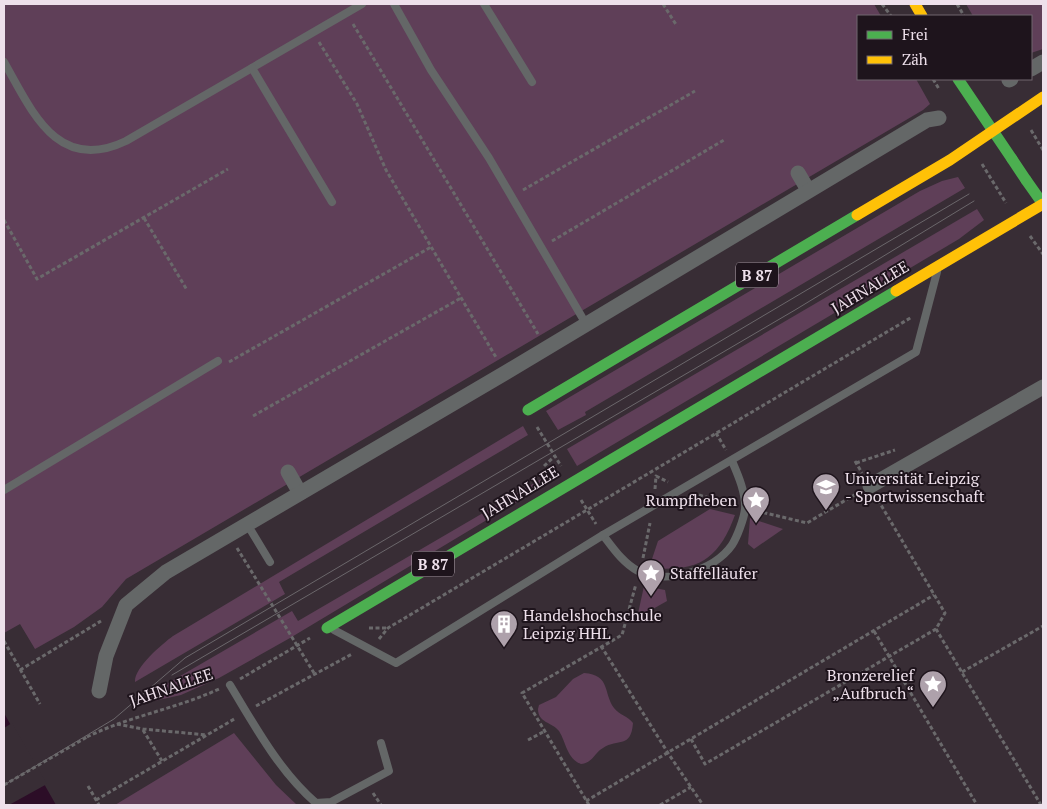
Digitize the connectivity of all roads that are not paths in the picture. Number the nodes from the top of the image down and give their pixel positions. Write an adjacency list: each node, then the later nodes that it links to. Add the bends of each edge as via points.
1 (362, 4): 8 (lane)
2 (394, 4): 20 (lane)
3 (484, 4): 11 (lane)
4 (915, 4): 5 (main road)
5 (921, 15)
6 (4, 62): 8 (lane, via 47,132 66,145 90,150 126,141)
7 (1043, 62): 9 (street)
8 (252, 68): 17 (lane)
9 (1032, 68)
10 (959, 80): 14 (main road)
11 (532, 82)
12 (1043, 96): 14 (main road, B 87)
13 (938, 118): 16 (street, via 927,120)
14 (993, 130): 18 (main road, bridge); 23 (main road, B 87, via 950,160)
15 (798, 173): 16 (street)
16 (808, 190): 20 (street)
17 (332, 202)
18 (1043, 204): 19 (main road, JAHNALLEE / B 87)
19 (939, 266): 24 (lane, via 916,352); 32 (main road, JAHNALLEE / B 87)
20 (586, 324): 28 (street)
21 (219, 364): 27 (lane)
22 (1043, 388): 26 (street)
23 (528, 410)
24 (732, 461): 30 (lane); 30 (lane, via 745,508 732,546 713,563 696,571 655,576 629,565)
25 (288, 472): 28 (street)
26 (870, 486)
27 (4, 490)
28 (300, 493): 29 (street)
29 (248, 524): 31 (lane); 34 (street, via 166,572 126,605 106,656)
30 (603, 536): 32 (lane, via 396,663)
31 (270, 562)
32 (327, 628)
33 (230, 684): 35 (lane, via 299,788 316,803 331,802 389,771)
34 (100, 691)
35 (381, 743)

